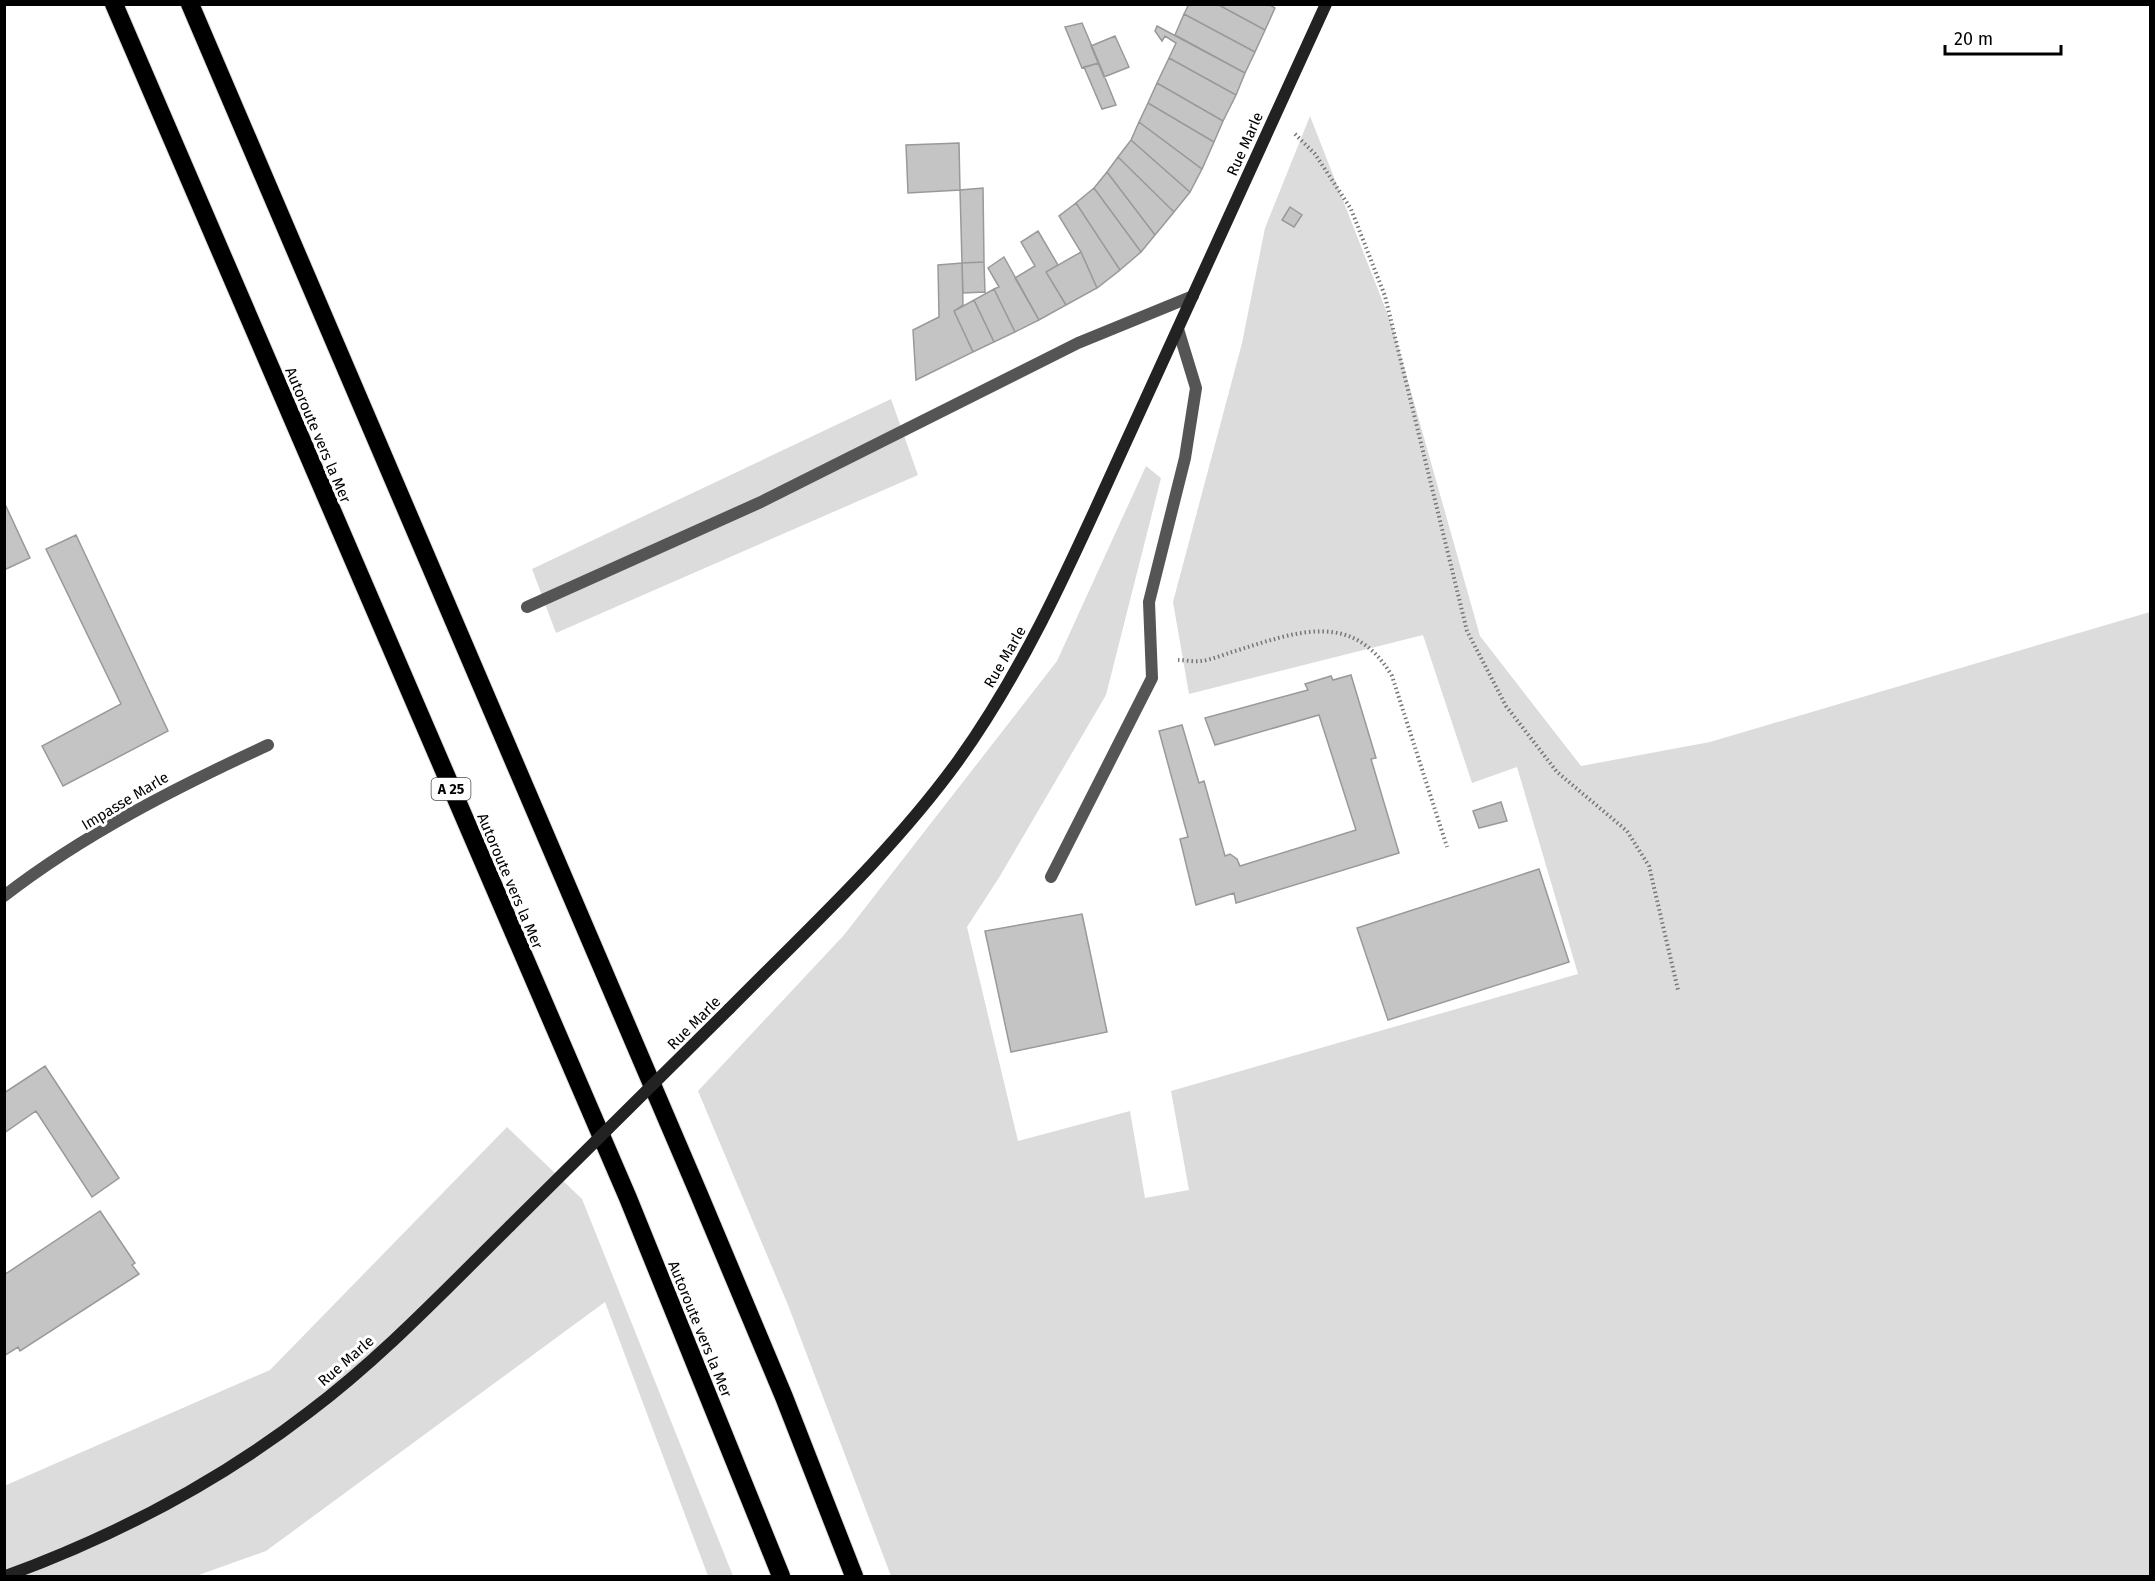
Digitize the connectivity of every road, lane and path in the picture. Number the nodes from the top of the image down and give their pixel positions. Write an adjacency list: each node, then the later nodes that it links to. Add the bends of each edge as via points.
1 (114, 4): 15 (highway, Autoroute vers la Mer / A 25, via 628,1198)
2 (190, 4): 16 (highway, via 703,1203)
3 (1326, 4): 4 (main road, Rue Marle)
4 (1276, 114): 5 (main road, Rue Marle); 13 (path, via 1315,154 1351,209 1385,296 1467,631 1506,706 1557,772 1627,831 1648,866)
5 (1193, 296): 6 (main road, Rue Marle); 7 (street, via 1078,343 761,502)
6 (1178, 329): 8 (street, via 1196,388 1185,458 1149,602); 14 (main road, Rue Marle, bridge, via 1045,617 1011,681 924,805 854,882 510,1226 375,1356 311,1411 157,1510 78,1549)
7 (527, 607)
8 (1151, 655): 10 (path, via 1201,661 1294,633 1331,631 1360,640 1380,657 1392,676); 11 (street, via 1152,678)
9 (268, 745): 12 (street, Impasse Marle, via 172,790)
10 (1447, 847)
11 (1051, 877)
12 (4, 896)
13 (1678, 990)
14 (6, 1576)
15 (781, 1576)
16 (854, 1576)

